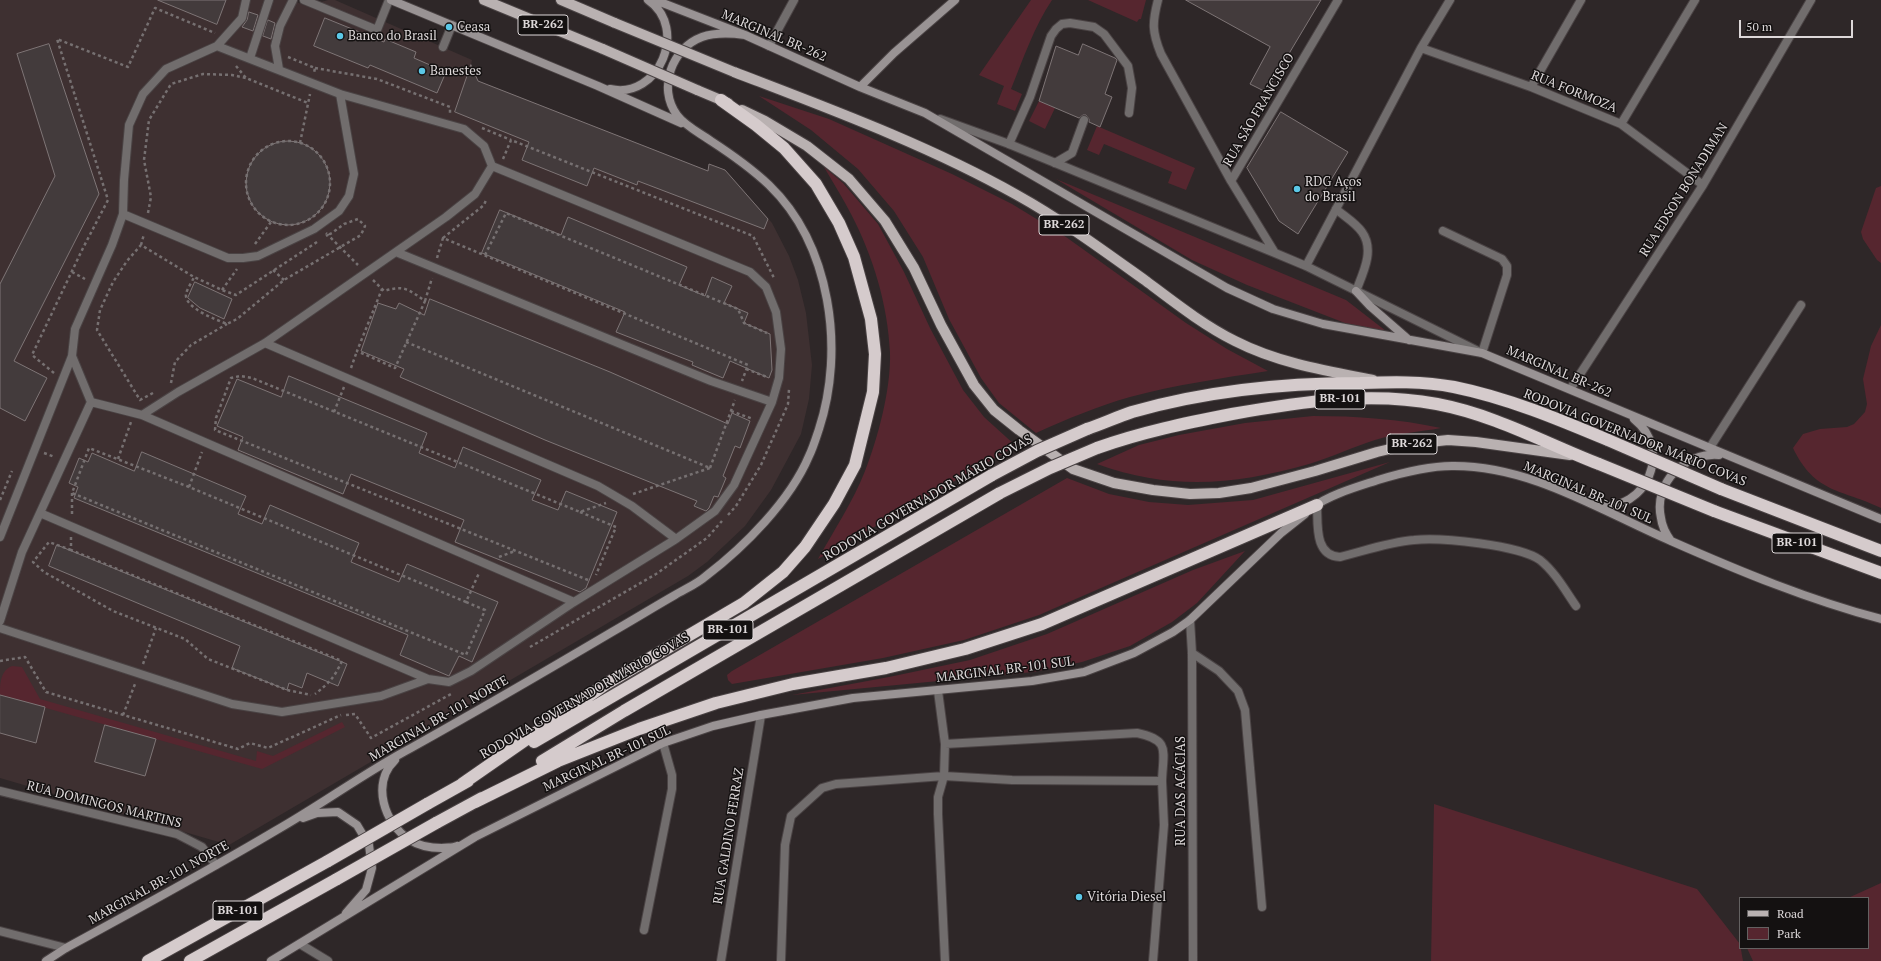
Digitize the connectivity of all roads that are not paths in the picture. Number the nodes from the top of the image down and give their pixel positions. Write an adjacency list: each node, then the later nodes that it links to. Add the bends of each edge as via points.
1 (246, 0): 20 (street, via 242,18)
2 (269, 0): 24 (street)
3 (292, 0): 25 (street, via 280,26 275,46)
4 (304, 0): 5 (street, via 377,30)
5 (390, 0): 18 (main road, BR-262)
6 (484, 0): 30 (main road, BR-262, bridge)
7 (561, 0): 53 (main road, BR-262, bridge, via 960,164 1072,230 1192,315 1235,341 1305,366)
8 (648, 0): 26 (main road, via 663,17 668,34 666,51 659,67 648,80 632,88 615,90)
9 (794, 0): 21 (street)
10 (955, 0): 27 (main road, via 894,53)
11 (1158, 0): 39 (street, via 1153,17 1154,35 1161,54)
12 (1450, 0): 23 (street)
13 (1581, 0): 28 (street)
14 (1695, 0): 34 (street)
15 (1811, 0): 40 (street, RUA EDSON BONADIMAN)
16 (660, 1): 19 (main road, MARGINAL BR-262)
17 (1335, 1): 39 (street, RUA SÃO FRANCISCO)
18 (452, 25): 22 (street); 26 (main road, BR-262)
19 (745, 35): 21 (main road, MARGINAL BR-262); 35 (main road, via 729,33 700,38 686,46 669,72 667,88 670,103 677,116)
20 (217, 46): 24 (street); 42 (street, via 166,69 143,94 129,125)
21 (770, 46): 27 (main road, MARGINAL BR-262)
22 (443, 47)
23 (1421, 48): 28 (street, RUA FORMOZA); 41 (street)
24 (250, 58): 25 (street)
25 (279, 69): 29 (street)
26 (598, 86): 35 (main road)
27 (860, 87): 31 (main road, MARGINAL BR-262)
28 (1531, 87): 34 (street, RUA FORMOZA)
29 (340, 94): 38 (street, via 464,128 484,146); 42 (street, via 354,174 349,196 339,211 319,225 258,256 228,258)
30 (721, 100): 60 (main road, BR-262, via 765,121 807,146 849,179 885,221 914,268 940,325 974,385 994,410 1073,469 1114,484 1190,494 1252,488 1378,452 1411,444 1448,440); 86 (highway, via 784,148 816,184 839,223 854,257 871,319 875,354 873,392 855,465 834,504 805,547 783,572 744,603 606,684)
31 (925, 113): 36 (street); 49 (main road, MARGINAL BR-262, via 1227,288 1273,309 1323,324)
32 (1130, 113): 36 (street, via 1132,88 1128,66 1113,44 1094,27 1062,24 1051,36 1030,97)
33 (1084, 120): 37 (street, via 1072,153)
34 (1621, 124): 40 (street, RUA FORMOZA)
35 (703, 135): 83 (main road, MARGINAL BR-101 NORTE, via 768,184 804,232 816,260 830,321 831,365 825,409 809,458 782,503 748,539 704,578 488,706)
36 (1010, 144): 37 (street)
37 (1055, 163): 45 (street)
38 (495, 167): 44 (street, via 475,194); 56 (street, via 750,272 766,287 776,312 781,349 779,378)
39 (1232, 181): 45 (street, RUA SÃO FRANCISCO)
40 (1703, 185): 54 (street, RUA EDSON BONADIMAN)
41 (1336, 209): 46 (street); 47 (street, via 1362,231 1368,244 1368,256)
42 (123, 214): 52 (street, via 75,329)
43 (1442, 231): 51 (street, via 1502,259 1507,266 1507,275)
44 (396, 252): 50 (street); 56 (street, via 693,374)
45 (1275, 253): 46 (street)
46 (1306, 266): 47 (street)
47 (1356, 292): 49 (main road); 51 (street)
48 (1801, 305): 59 (street)
49 (1409, 340): 51 (main road, MARGINAL BR-262)
50 (265, 343): 57 (street); 67 (street, via 598,486 660,525)
51 (1482, 353): 54 (main road, MARGINAL BR-262)
52 (72, 356): 55 (street); 66 (street)
53 (1387, 382): 69 (highway, RODOVIA GOVERNADOR MÁRIO COVAS / BR-101, bridge, via 1452,387 1494,396 1553,417 1721,489); 86 (highway, RODOVIA GOVERNADOR MÁRIO COVAS / BR-101, bridge, via 1293,385 1242,390 1132,412 1087,429 992,475)
54 (1571, 388): 58 (main road, MARGINAL BR-262)
55 (91, 402): 57 (street); 64 (street)
56 (772, 402): 67 (street, via 734,485 715,511)
57 (138, 414): 71 (street)
58 (1627, 414): 59 (main road); 63 (main road, via 1640,424 1649,437 1653,452 1652,468 1646,483 1636,495 1622,503 1607,507)
59 (1709, 449): 61 (main road)
60 (1578, 456): 70 (highway, BR-101, bridge, via 1714,511); 88 (highway, BR-101, bridge, via 1518,428 1466,411 1391,398 1310,401 1136,434 1050,468 1000,493)
61 (1727, 456): 65 (main road); 68 (main road, via 1711,454 1696,458 1682,465 1671,476 1663,490 1660,505 1660,518)
62 (1317, 504): 63 (main road, MARGINAL BR-101 SUL, via 1403,472 1451,466 1486,468 1513,474 1537,481); 72 (street, via 1320,543 1325,552 1332,557 1340,558 1415,540 1461,541 1520,551 1540,560 1555,575); 74 (main road, MARGINAL BR-101 SUL, via 1281,533); 88 (highway, via 1042,624 965,650 886,668 793,684 716,703 639,729 558,761)
63 (1591, 505): 68 (main road, MARGINAL BR-101 SUL)
64 (40, 513): 75 (street, via 22,552); 78 (street)
65 (1881, 519)
66 (0, 537)
67 (676, 539): 71 (street)
68 (1671, 541): 73 (main road, MARGINAL BR-101 SUL, via 1771,582 1849,610)
69 (1881, 551)
70 (1881, 572)
71 (574, 602): 78 (street, via 471,671 449,682)
72 (1576, 606)
73 (1881, 618)
74 (1190, 620): 77 (street, RUA DAS ACÁCIAS); 79 (main road, MARGINAL BR-101 SUL, via 1134,653 1084,672 1032,681)
75 (0, 622)
76 (0, 628): 78 (street, via 232,704 282,712 381,696)
77 (1192, 653): 92 (street, via 1219,671 1238,691 1245,710); 107 (street, RUA DAS ACÁCIAS)
78 (428, 679)
79 (938, 691): 80 (main road, MARGINAL BR-101 SUL, via 854,698); 82 (street)
80 (761, 715): 81 (main road, MARGINAL BR-101 SUL, via 713,726); 103 (street, RUA GALDINO FERRAZ)
81 (663, 743): 90 (main road, MARGINAL BR-101 SUL); 94 (street, via 672,775 672,789)
82 (945, 744): 84 (street); 85 (street, via 1137,733 1152,736 1160,742 1163,749)
83 (406, 750): 89 (main road, MARGINAL BR-101 NORTE); 90 (main road, via 390,765 382,781 383,804 393,825 410,840 431,848 454,847)
84 (944, 776): 85 (street, via 1012,780); 104 (street, via 836,784 822,788 791,816 785,845); 105 (street, via 938,797 938,814)
85 (1162, 781): 106 (street, via 1164,825)
86 (462, 784): 99 (highway, RODOVIA GOVERNADOR MÁRIO COVAS / BR-101, bridge)
87 (0, 791): 91 (street, RUA DOMINGOS MARTINS, via 177,834 202,847)
88 (475, 802): 100 (highway, BR-101, bridge)
89 (277, 830): 91 (main road, MARGINAL BR-101 NORTE); 93 (main road, via 317,813 338,812 357,825 369,845 372,868 366,890)
90 (475, 837): 93 (main road, MARGINAL BR-101 SUL)
91 (216, 865): 97 (main road, MARGINAL BR-101 NORTE)
92 (1262, 907)
93 (337, 922): 96 (main road, MARGINAL BR-101 SUL)
94 (644, 930)
95 (0, 931): 97 (street)
96 (300, 944): 101 (main road, MARGINAL BR-101 SUL); 102 (street)
97 (66, 948): 98 (main road, MARGINAL BR-101 NORTE)
98 (46, 961)
99 (148, 961)
100 (190, 961)
101 (271, 961)
102 (328, 961)
103 (721, 961)
104 (781, 961)
105 (945, 961)
106 (1153, 961)
107 (1193, 961)

